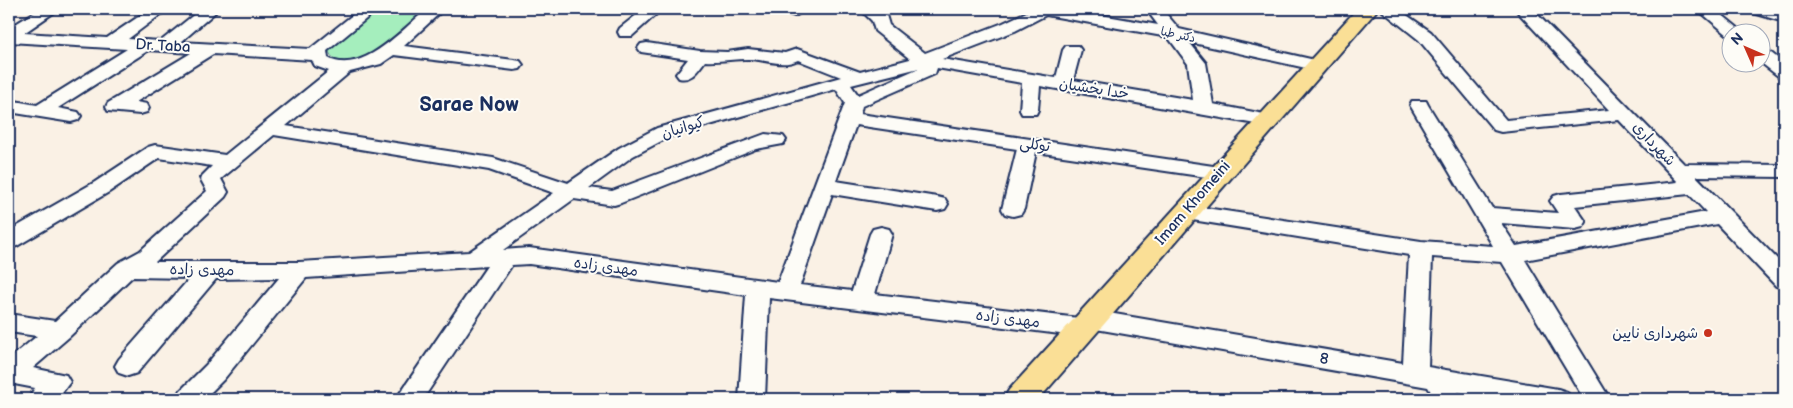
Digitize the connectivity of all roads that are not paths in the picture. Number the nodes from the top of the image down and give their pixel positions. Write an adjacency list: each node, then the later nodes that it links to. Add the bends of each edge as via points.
1 (51, 9): 19 (street)
2 (160, 9): 20 (street)
3 (211, 9): 22 (street)
4 (370, 9): 27 (street, via 319,49)
5 (436, 9): 25 (street)
6 (654, 9): 17 (street)
7 (868, 9): 29 (street, via 880,19 881,27)
8 (1043, 9): 18 (street, دکتر طبا); 29 (street, کیوانیان, via 1009,27)
9 (1154, 9): 18 (street)
10 (1368, 9): 33 (main road, Imam Khomeini)
11 (1388, 9): 47 (street, via 1425,36 1501,126)
12 (1523, 9): 47 (street, شهرداری)
13 (1705, 9): 16 (street)
14 (1756, 9): 15 (street)
15 (1784, 17)
16 (1721, 22)
17 (626, 32)
18 (1173, 33): 33 (street, دکتر طبا); 43 (street, via 1197,63 1200,92)
19 (9, 36): 20 (street, Dr. Taba)
20 (111, 43): 21 (street, Dr. Taba)
21 (146, 45): 22 (street, Dr. Taba); 45 (street)
22 (165, 46): 24 (street, Dr. Taba)
23 (647, 48): 28 (street)
24 (208, 49): 27 (street, Dr. Taba); 42 (street, via 116,106)
25 (390, 49): 32 (street); 34 (street, via 370,62)
26 (1072, 50): 39 (street)
27 (317, 55): 34 (street, via 324,64)
28 (700, 56): 36 (street); 38 (street, via 748,54 787,59 797,54)
29 (922, 61): 31 (street, خدا بخشیان); 38 (street, کیوانیان)
30 (1770, 61): 35 (street)
31 (944, 64): 37 (street, خدا بخشیان); 46 (street)
32 (514, 65)
33 (1315, 65): 49 (main road, Imam Khomeini)
34 (345, 67): 50 (street)
35 (1784, 72)
36 (685, 74)
37 (1031, 79): 39 (street, خدا بخشیان); 44 (street)
38 (850, 80): 46 (street); 59 (street, کیوانیان, via 664,132 626,152)
39 (1063, 84): 43 (street, خدا بخشیان)
40 (1419, 105): 63 (street)
41 (9, 106): 45 (street)
42 (140, 108)
43 (1206, 108): 49 (street, خدا بخشیان)
44 (1029, 110)
45 (40, 111): 48 (street)
46 (852, 111): 52 (street, توکلی); 57 (street)
47 (1625, 114): 54 (street, شهرداری)
48 (71, 116)
49 (1267, 120): 56 (main road, Imam Khomeini)
50 (270, 129): 53 (street); 59 (street, via 492,164)
51 (776, 140): 59 (street, via 749,145 614,198)
52 (1028, 144): 56 (street, توکلی); 61 (street)
53 (230, 162): 66 (street, via 155,151 102,187); 71 (street, via 210,178 218,192 148,256)
54 (1678, 170): 55 (street); 58 (street, شهرداری)
55 (1784, 171)
56 (1220, 173): 62 (main road, Imam Khomeini)
57 (824, 186): 60 (street); 76 (street)
58 (1695, 187): 63 (street, via 1561,201 1575,222); 64 (street, شهرداری)
59 (572, 192): 70 (street, کیوانیان)
60 (937, 204)
61 (1013, 209)
62 (1186, 212): 67 (street); 79 (main road, Imam Khomeini)
63 (1484, 214): 68 (street)
64 (1722, 216): 68 (street); 74 (street, شهرداری)
65 (880, 234): 77 (street)
66 (9, 242)
67 (1421, 249): 68 (street); 83 (street)
68 (1510, 255): 90 (street)
69 (505, 258): 70 (street, مهدی زاده); 75 (street, مهدی زاده, via 529,256); 86 (street)
70 (474, 260): 72 (street, مهدی زاده)
71 (126, 269): 73 (street, مهدی زاده); 80 (street)
72 (299, 270): 73 (street, مهدی زاده); 85 (street, via 215,372)
73 (210, 271): 81 (street)
74 (1784, 278)
75 (758, 288): 76 (street, مهدی زاده); 87 (street)
76 (786, 291): 77 (street, مهدی زاده)
77 (861, 301): 79 (street, مهدی زاده)
78 (9, 323): 80 (street)
79 (1087, 324): 83 (street, 8); 88 (main road, Imam Khomeini)
80 (60, 331): 82 (street)
81 (128, 366)
82 (9, 373): 84 (street, via 57,382)
83 (1433, 384): 89 (street, 8)
84 (41, 399)
85 (188, 399)
86 (409, 399)
87 (752, 399)
88 (1020, 399)
89 (1558, 399)
90 (1598, 399)

